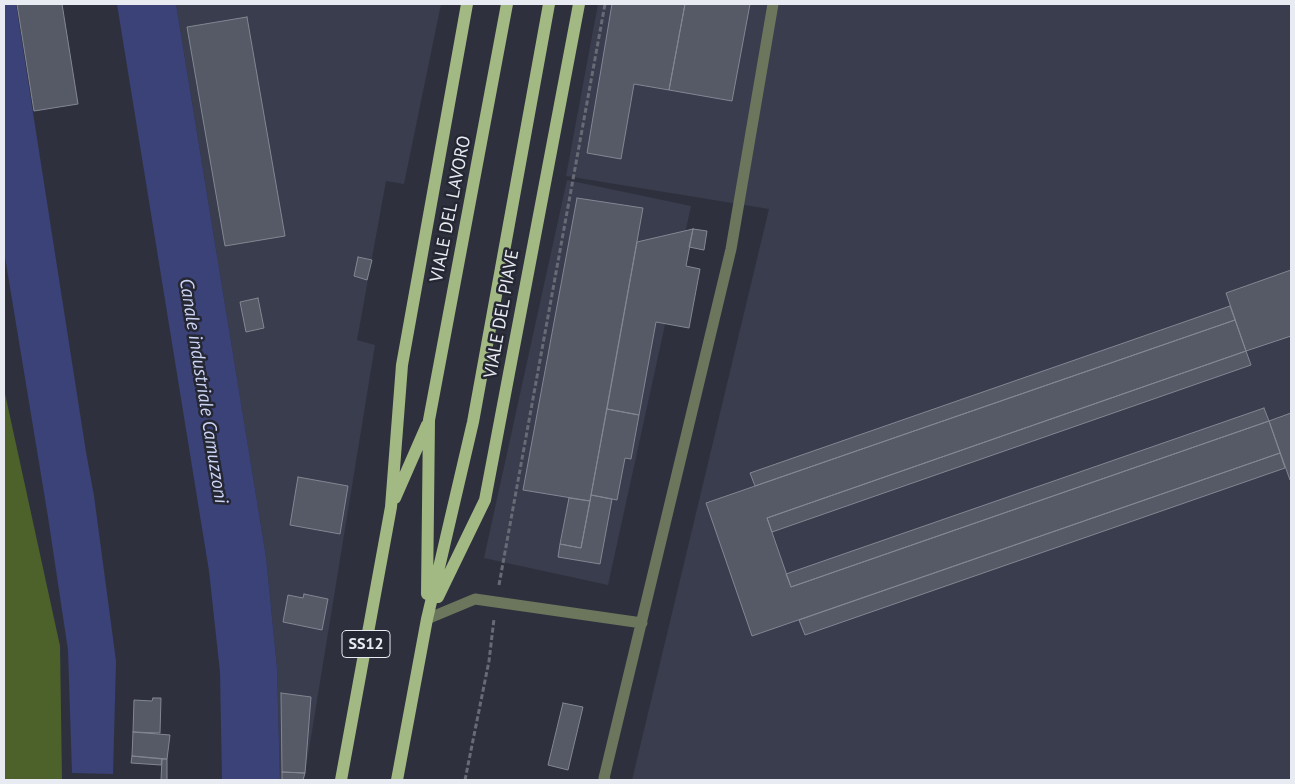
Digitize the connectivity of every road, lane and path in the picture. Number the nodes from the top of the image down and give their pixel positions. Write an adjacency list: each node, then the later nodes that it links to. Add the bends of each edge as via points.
1 (467, 4): 8 (main road, via 402,365)
2 (506, 4): 7 (main road, VIALE DEL LAVORO)
3 (549, 4): 10 (main road, VIALE DEL PIAVE, via 473,422)
4 (579, 4): 10 (main road, VIALE DEL PIAVE, via 485,500)
5 (605, 4): 9 (path)
6 (773, 4): 11 (lane, via 730,249)
7 (429, 420): 8 (main road, SS12); 10 (main road, VIALE DEL PIAVE)
8 (391, 507): 12 (main road, SS12)
9 (496, 601): 10 (lane, via 475,599); 11 (lane); 14 (path, via 489,661)
10 (427, 619): 13 (main road, VIALE DEL PIAVE)
11 (642, 623): 15 (lane)
12 (341, 780)
13 (397, 780)
14 (465, 780)
15 (604, 780)

